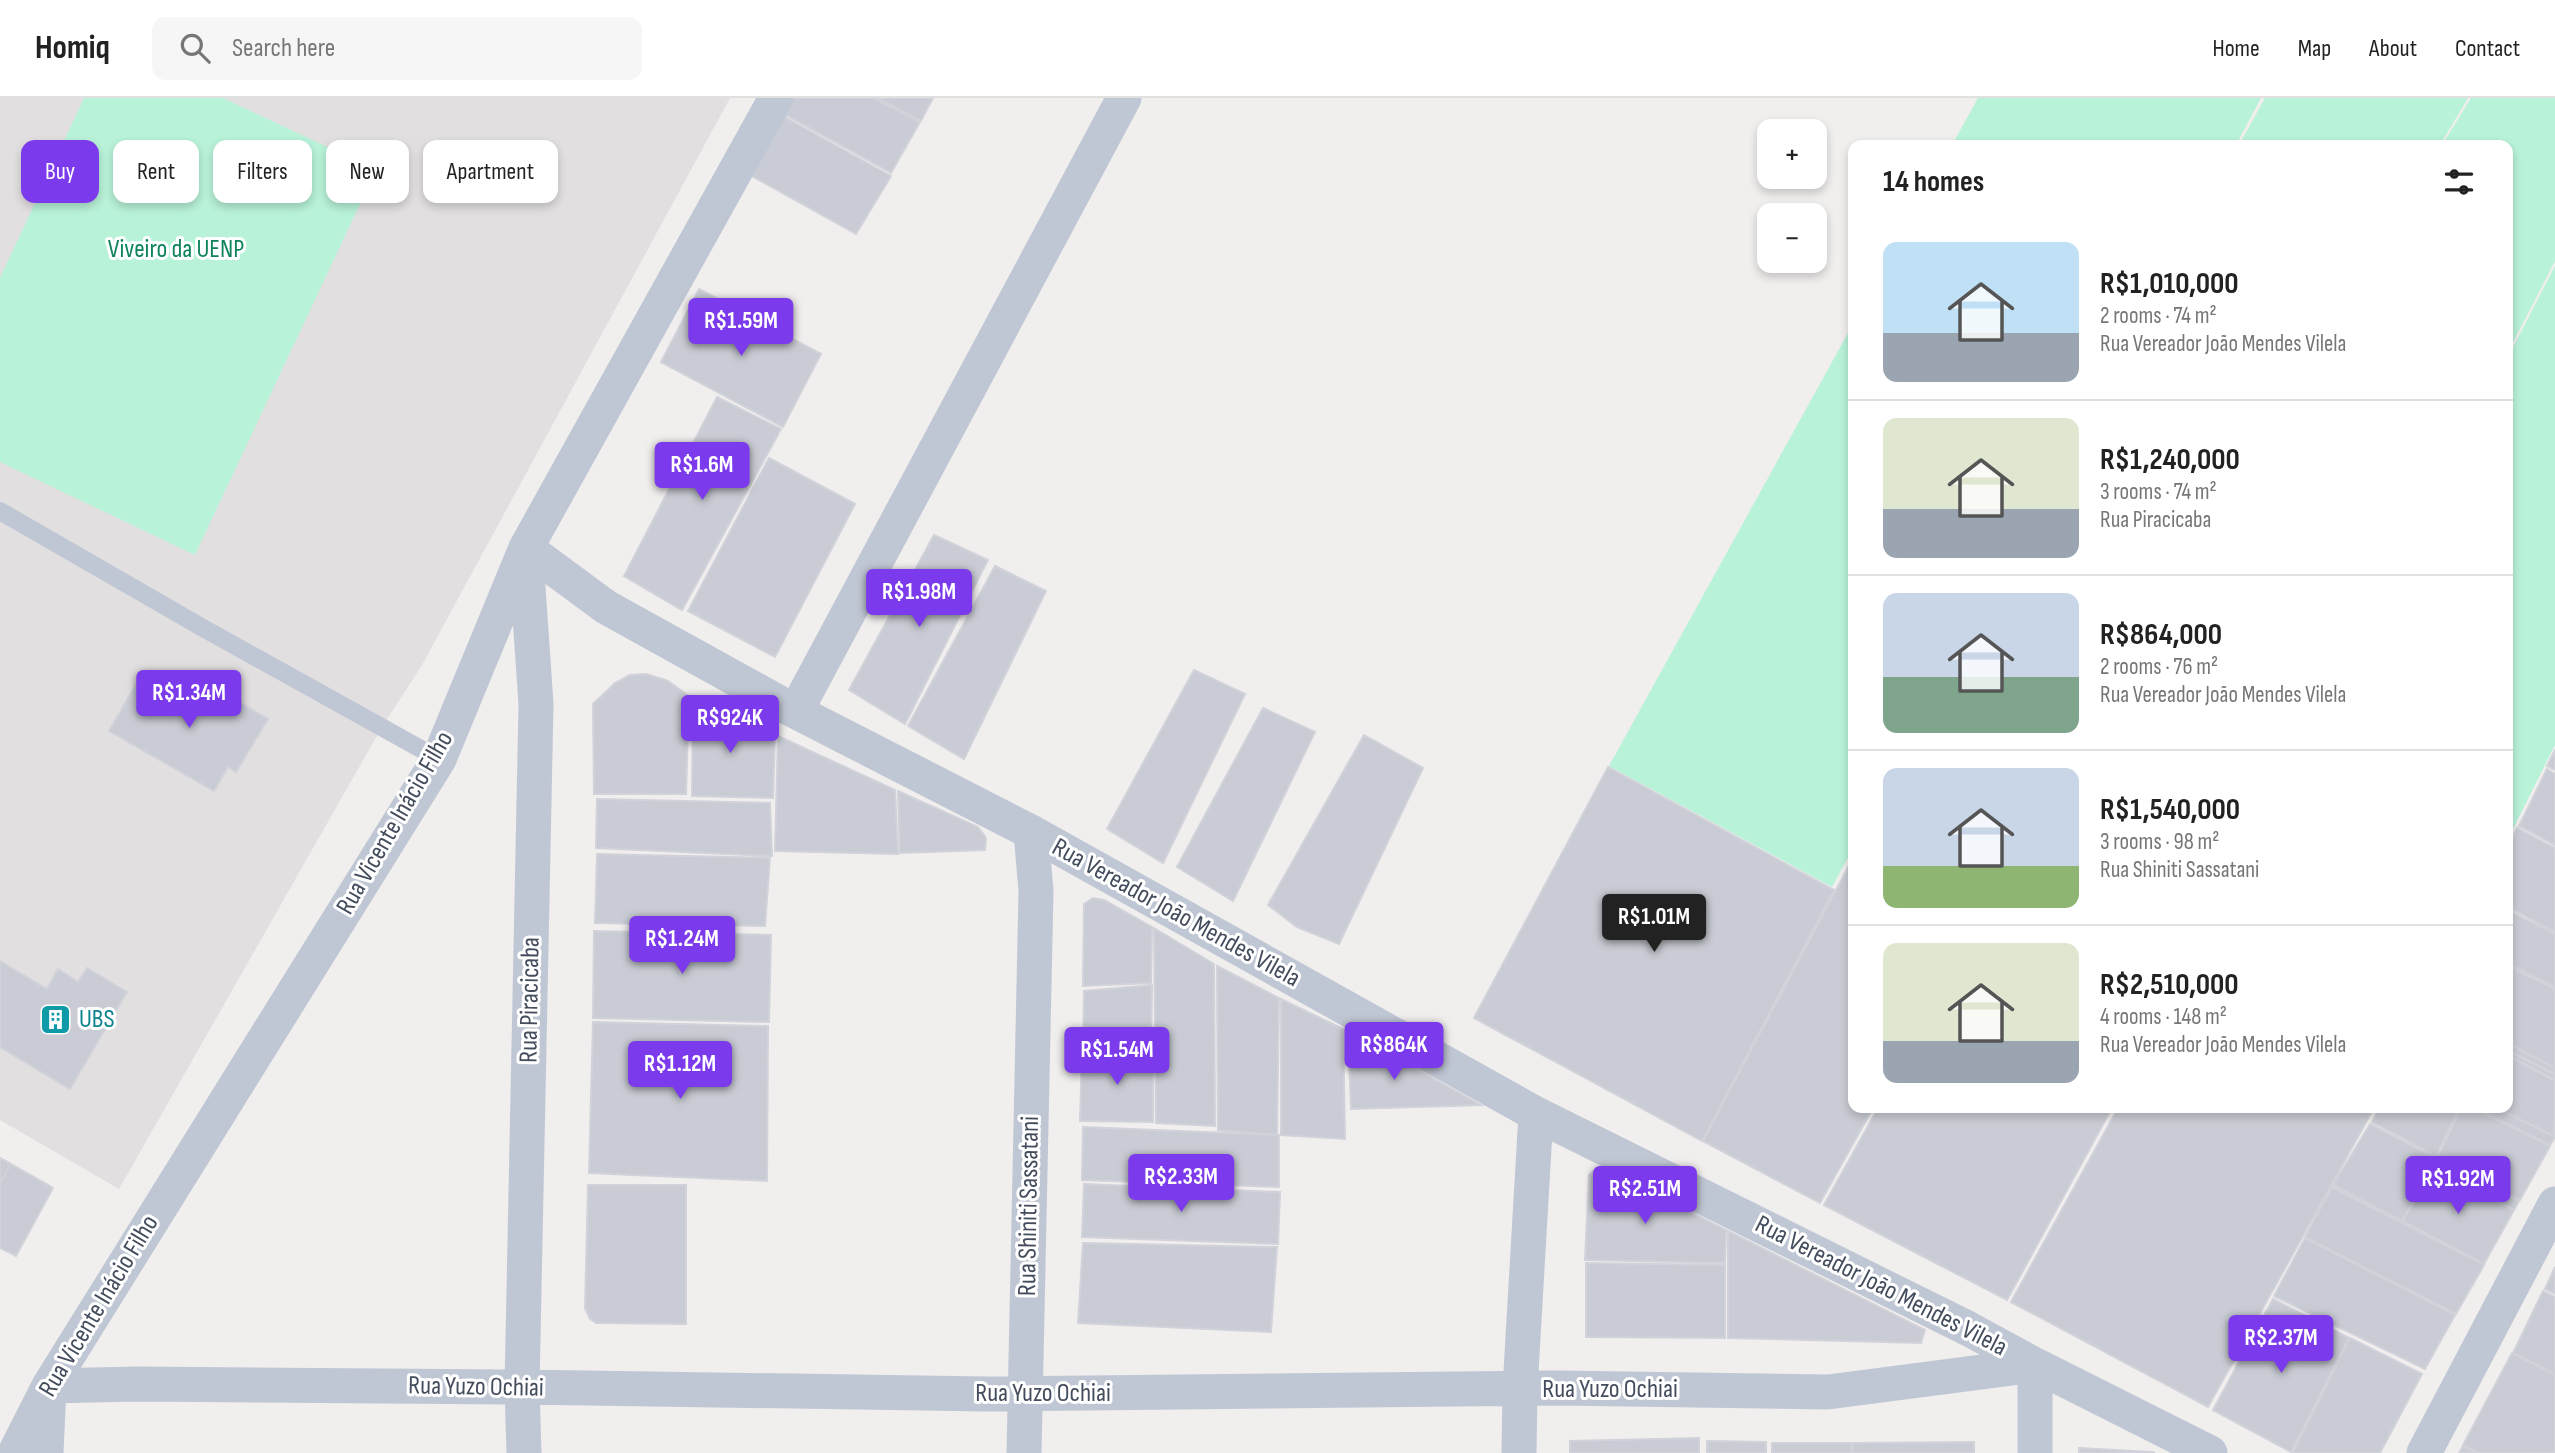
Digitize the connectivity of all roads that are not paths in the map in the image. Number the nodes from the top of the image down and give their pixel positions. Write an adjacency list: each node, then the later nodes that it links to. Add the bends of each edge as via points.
1 (776, 98): 5 (street, Rua Vicente Inácio Filho)
2 (1106, 98): 6 (street)
3 (1124, 98): 6 (street, via 812,682)
4 (0, 512): 7 (lane)
5 (526, 548): 6 (street, Rua Vereador João Mendes Vilela, via 606,607); 7 (street, Rua Vicente Inácio Filho); 13 (street, Rua Piracicaba, via 536,704)
6 (791, 709): 8 (street, Rua Vereador João Mendes Vilela)
7 (439, 760): 12 (street, Rua Vicente Inácio Filho)
8 (1031, 832): 9 (street, Rua Vereador João Mendes Vilela); 15 (street, Rua Shiniti Sassatani, via 1036,891)
9 (1536, 1114): 11 (street, Rua Vereador João Mendes Vilela); 14 (street)
10 (2555, 1204): 23 (street)
11 (2035, 1365): 14 (street, Rua Yuzo Ochiai, via 1828,1392); 21 (street); 22 (street, Rua Vereador João Mendes Vilela)
12 (49, 1385): 13 (street, Rua Yuzo Ochiai); 16 (street, Rua Vicente Inácio Filho); 17 (street)
13 (522, 1387): 15 (street, Rua Yuzo Ochiai); 18 (street, Rua Piracicaba)
14 (1520, 1389): 15 (street, Rua Yuzo Ochiai); 20 (street)
15 (1026, 1392): 19 (street, Rua Shiniti Sassatani)
16 (15, 1453)
17 (46, 1453)
18 (524, 1453)
19 (1024, 1453)
20 (1519, 1453)
21 (2035, 1453)
22 (2210, 1453)
23 (2424, 1453)

